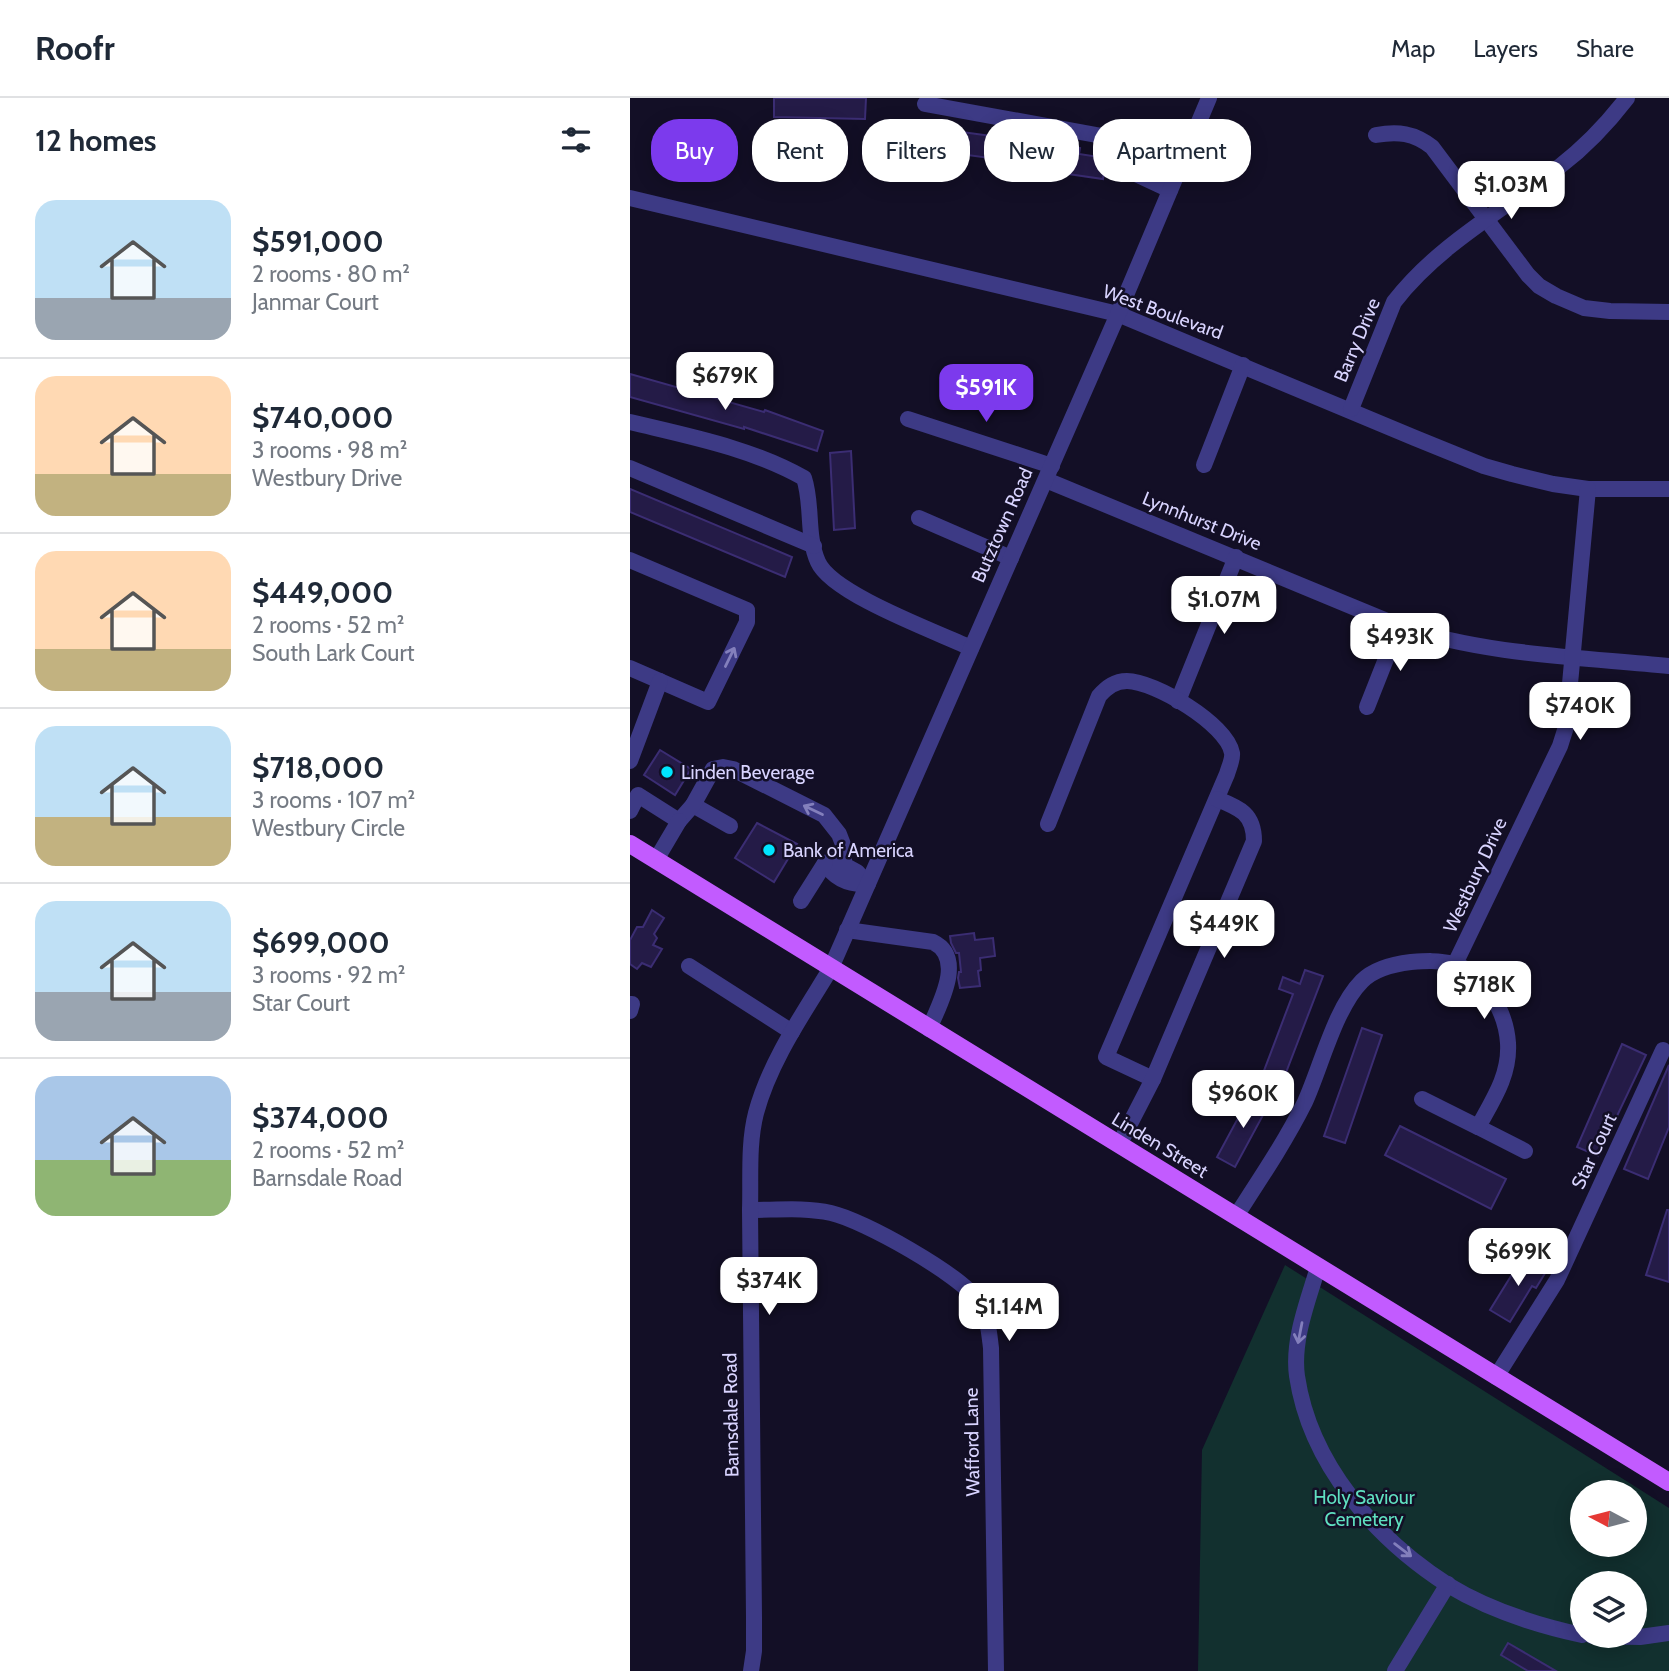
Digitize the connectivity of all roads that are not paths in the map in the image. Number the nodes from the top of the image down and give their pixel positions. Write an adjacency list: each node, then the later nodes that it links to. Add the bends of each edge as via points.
1 (1209, 98): 5 (street, Butztown Road)
2 (1627, 98): 7 (street, Barry Drive, via 1560,166)
3 (925, 104): 5 (street, via 1102,136 1123,168)
4 (1376, 135): 7 (street, via 1402,132 1424,141)
5 (1170, 190): 9 (street, Butztown Road)
6 (630, 198): 9 (street, West Boulevard)
7 (1487, 218): 8 (street, via 1528,275 1556,296 1584,308); 11 (street, Barry Drive, via 1423,270 1394,302)
8 (1669, 313)
9 (1118, 314): 10 (street, West Boulevard); 16 (street, Butztown Road)
10 (1243, 365): 11 (street, West Boulevard); 14 (street)
11 (1351, 409): 17 (street, West Boulevard, via 1484,466)
12 (908, 419): 16 (street, Lynnhurst Drive)
13 (630, 422): 20 (street, via 724,446 804,478)
14 (1204, 465)
15 (630, 468): 20 (street)
16 (1049, 473): 21 (street, Lynnhurst Drive); 22 (street, Butztown Road)
17 (1588, 489): 18 (street, West Boulevard); 26 (street, Westbury Drive)
18 (1669, 489)
19 (919, 518): 22 (street)
20 (814, 546): 25 (street, via 824,572 855,595)
21 (1236, 557): 24 (street, Lynnhurst Drive); 30 (street)
22 (1011, 558): 25 (street, Butztown Road)
23 (630, 560): 29 (street, one-way to 23, via 708,702 747,622 747,610)
24 (1399, 626): 26 (street, Lynnhurst Drive, via 1478,646); 31 (street)
25 (971, 648): 43 (street, Butztown Road)
26 (1574, 656): 27 (street, Lynnhurst Drive); 46 (street, Westbury Drive, via 1569,711 1560,746)
27 (1669, 666)
28 (630, 668): 29 (street)
29 (660, 681): 32 (street)
30 (1178, 701): 33 (street, via 1212,723 1233,754); 37 (street, via 1135,682 1107,688)
31 (1367, 707)
32 (630, 761)
33 (1217, 799): 54 (street, via 1242,811 1254,827 1254,841); 54 (street, via 1106,1057)
34 (693, 806): 36 (street); 38 (street); 42 (street, one-way to 34, via 839,834 824,816 733,769 713,769)
35 (630, 811): 36 (street, via 638,795)
36 (679, 821): 40 (street)
37 (1048, 824)
38 (730, 826)
39 (630, 844): 40 (main road, Linden Street)
40 (656, 860): 48 (main road, Linden Street)
41 (825, 863): 42 (street, via 835,860); 43 (street, via 831,873 852,885); 44 (street)
42 (844, 865): 43 (street)
43 (868, 884): 45 (street, Butztown Road)
44 (801, 901)
45 (847, 930): 48 (street, Butztown Road); 51 (street, via 942,946 949,976)
46 (1455, 964): 56 (street, via 1483,984 1503,1019 1508,1045 1503,1083); 60 (street, Westbury Drive, via 1404,963 1363,980 1344,1007 1288,1135)
47 (689, 966): 52 (street)
48 (831, 968): 51 (main road, Linden Street); 52 (street, Barnsdale Road)
49 (630, 1004): 50 (street)
50 (630, 1011)
51 (929, 1029): 57 (main road, Linden Street)
52 (792, 1032): 59 (street, Barnsdale Road, via 755,1115)
53 (1663, 1050): 62 (street, Star Court, via 1557,1280)
54 (1153, 1079): 57 (street)
55 (1422, 1099): 56 (street)
56 (1479, 1127): 58 (street)
57 (1119, 1145): 60 (main road, Linden Street)
58 (1525, 1151)
59 (750, 1210): 69 (street, Barnsdale Road); 70 (street, Wafford Lane, via 819,1211 849,1219 957,1279 978,1301 992,1348)
60 (1236, 1216): 61 (main road, Linden Street)
61 (1318, 1267): 62 (main road, Linden Street); 64 (street, one-way to 64, via 1298,1341 1297,1375 1316,1438 1353,1502 1392,1542)
62 (1496, 1377): 63 (main road, Linden Street)
63 (1669, 1482)
64 (1448, 1584): 65 (street, via 1493,1608); 68 (street)
65 (1570, 1632)
66 (1669, 1633): 67 (street)
67 (1647, 1635)
68 (1400, 1668)
69 (751, 1671)
70 (996, 1671)

